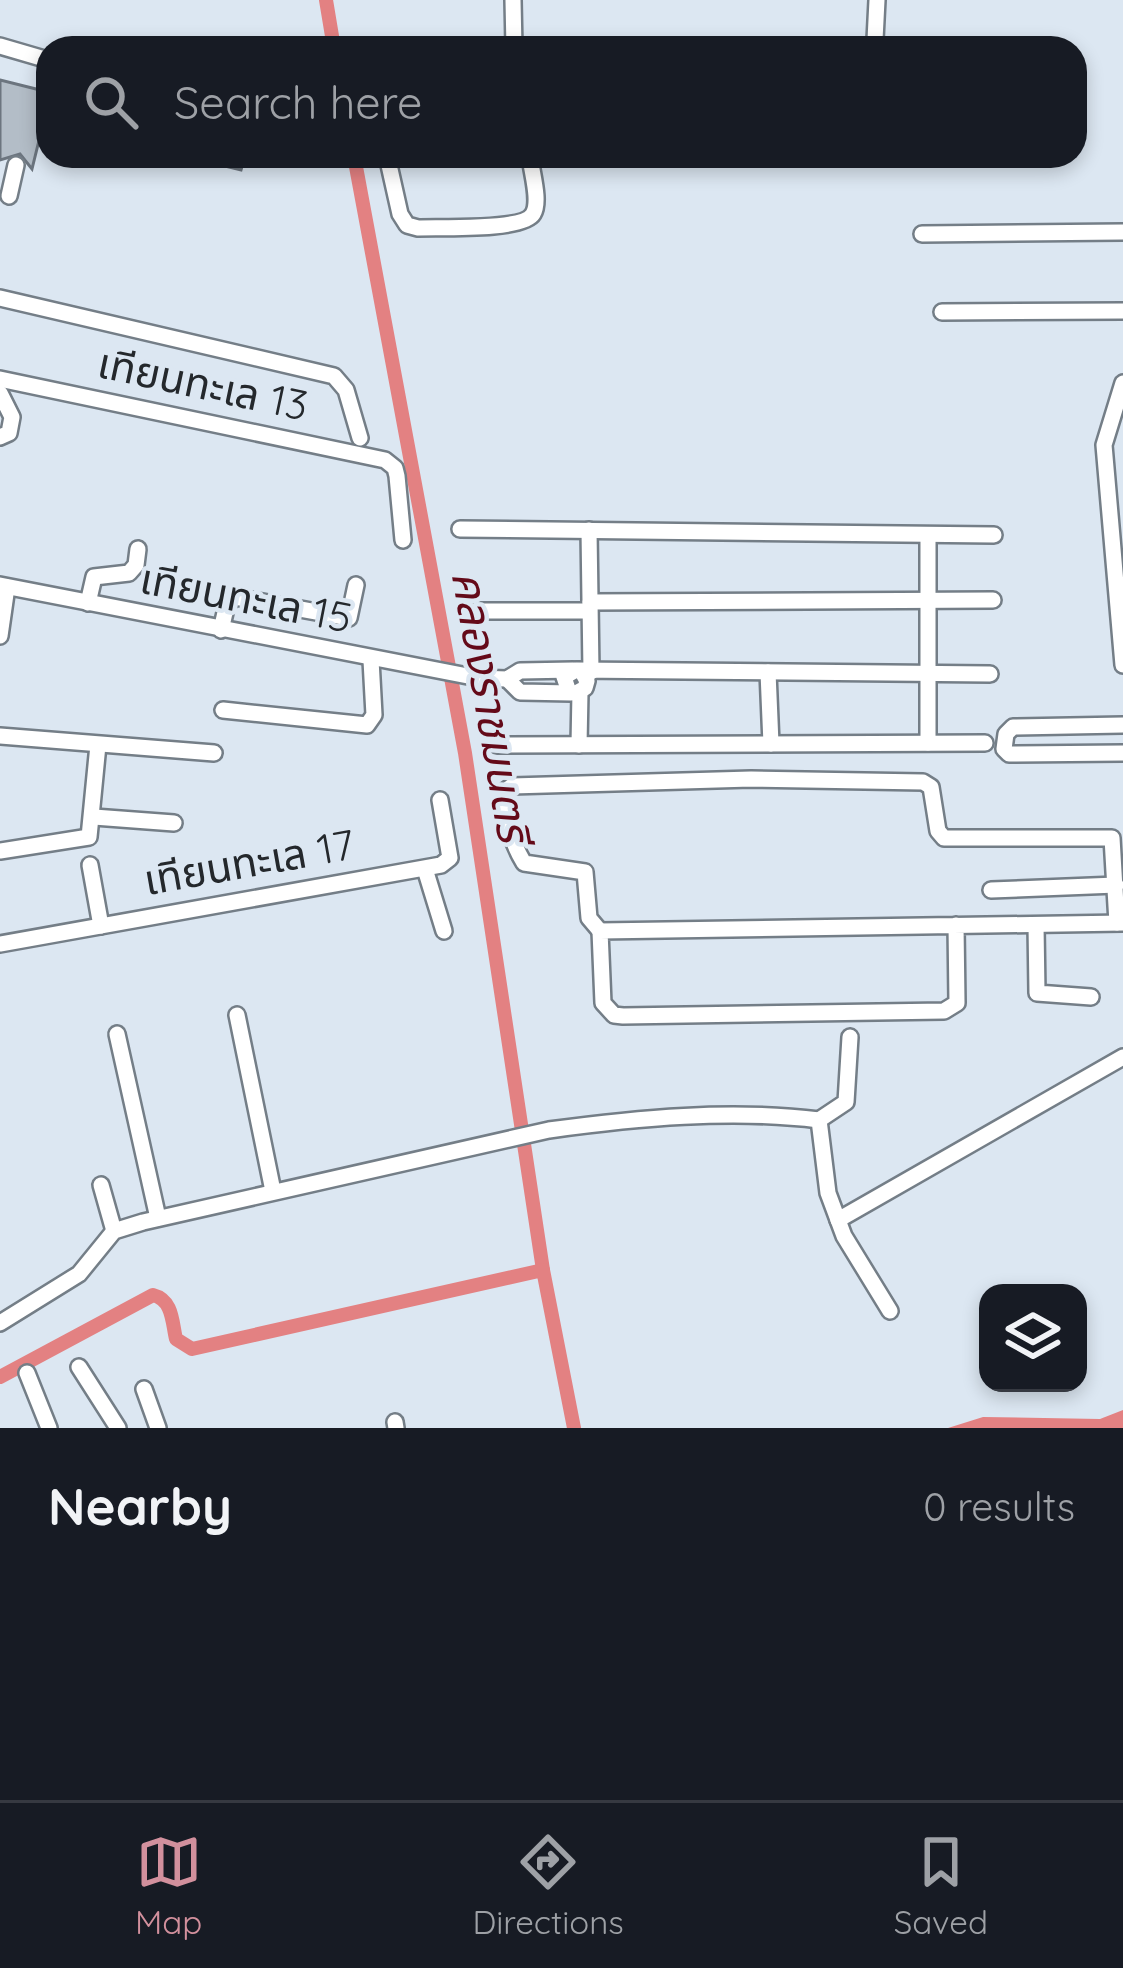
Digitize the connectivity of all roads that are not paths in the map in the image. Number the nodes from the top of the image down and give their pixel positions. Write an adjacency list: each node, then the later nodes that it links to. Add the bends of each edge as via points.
1 (513, 0): 3 (street)
2 (877, 0): 4 (street)
3 (514, 36)
4 (875, 36)
5 (0, 46): 6 (street)
6 (36, 56)
7 (15, 165): 10 (street)
8 (390, 168): 9 (street, via 400,214 418,228 527,220 535,203)
9 (531, 168)
10 (9, 196)
11 (1123, 232): 12 (street)
12 (922, 234)
13 (0, 298): 20 (street, via 334,376)
14 (1123, 311): 15 (street)
15 (942, 312)
16 (0, 379): 25 (street, เทียนทะเล 13, via 391,463)
17 (1123, 382): 37 (street, via 1103,446)
18 (0, 393): 19 (street, via 12,417)
19 (0, 437)
20 (360, 438)
21 (460, 529): 22 (street)
22 (589, 530): 23 (street); 32 (street)
23 (928, 535): 24 (street); 29 (street)
24 (994, 536)
25 (403, 540)
26 (138, 549): 31 (street, via 129,573 94,577)
27 (356, 585): 34 (street, via 349,618 236,597 226,604)
28 (4, 586): 31 (street, เทียนทะเล 15); 35 (street)
29 (928, 599): 30 (street); 32 (street); 40 (street)
30 (993, 600)
31 (88, 603): 34 (street, เทียนทะเล 15)
32 (590, 607): 33 (street); 38 (street)
33 (468, 611)
34 (221, 630): 36 (street, เทียนทะเล 15)
35 (0, 636)
36 (371, 660): 42 (street, เทียนทะเล 15); 44 (street, via 374,715 367,725)
37 (1123, 665)
38 (582, 671): 39 (street); 42 (street, via 520,671); 43 (street, via 563,681)
39 (768, 672): 40 (street); 49 (street)
40 (928, 673): 41 (street); 47 (street)
41 (990, 674)
42 (507, 680): 43 (street, via 520,692)
43 (576, 693): 52 (street)
44 (223, 710)
45 (1123, 725): 54 (street, via 1013,727 1004,749)
46 (0, 736): 50 (street)
47 (928, 743): 48 (street); 49 (street)
48 (985, 743)
49 (771, 744): 52 (street)
50 (98, 745): 53 (street); 56 (street)
51 (497, 745): 52 (street)
52 (579, 745)
53 (214, 753)
54 (1123, 753)
55 (440, 800): 60 (street, via 450,858)
56 (94, 817): 57 (street); 58 (street, via 84,840)
57 (174, 824)
58 (0, 851)
59 (90, 866): 66 (street)
60 (425, 868): 66 (street, เทียนทะเล 17); 67 (street)
61 (1116, 885): 62 (street); 63 (street); 68 (street, via 1115,844 1107,836 944,838 923,782 751,779 505,790 524,863 585,872 589,918)
62 (992, 890)
63 (1120, 923): 65 (street)
64 (956, 925): 65 (street); 68 (street); 68 (street, via 957,1003 898,1012 614,1016 603,1003)
65 (1036, 925): 70 (street, via 1037,993)
66 (101, 926): 69 (street, เทียนทะเล 17)
67 (444, 931)
68 (600, 932)
69 (0, 944)
70 (1091, 997)
71 (237, 1015): 77 (street)
72 (117, 1034): 78 (street)
73 (850, 1037): 75 (street, via 846,1102)
74 (1123, 1057): 79 (street)
75 (819, 1120): 77 (street, via 673,1118 549,1130); 79 (street)
76 (101, 1185): 80 (street)
77 (273, 1191): 78 (street)
78 (158, 1218): 80 (street)
79 (838, 1220): 81 (street)
80 (114, 1231): 82 (street, via 64,1286)
81 (890, 1311)
82 (0, 1324)
83 (79, 1366): 87 (street)
84 (27, 1373): 86 (street)
85 (144, 1389): 88 (street)
86 (49, 1428)
87 (118, 1428)
88 (158, 1428)

